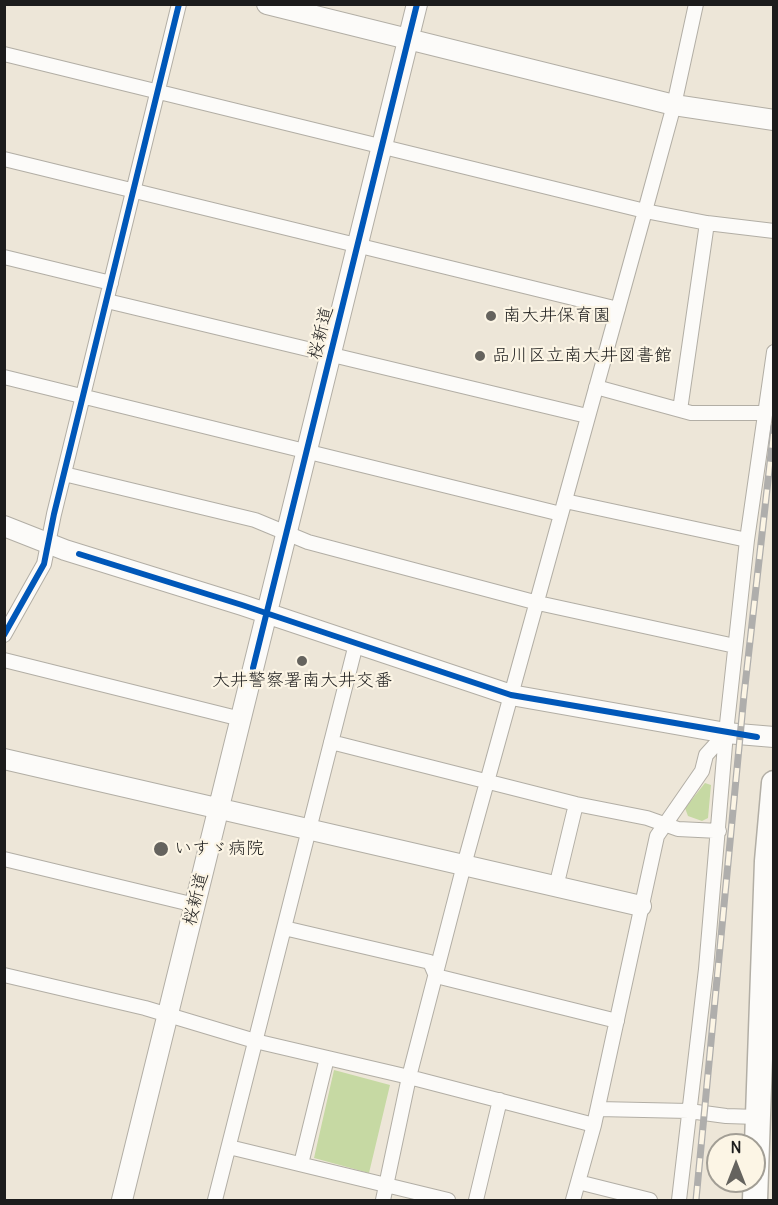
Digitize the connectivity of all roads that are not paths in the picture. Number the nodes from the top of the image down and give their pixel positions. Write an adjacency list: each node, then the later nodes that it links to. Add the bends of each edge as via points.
1 (179, 4): 7 (street)
2 (267, 4): 5 (street)
3 (417, 4): 5 (street, 桜新道)
4 (696, 4): 8 (street)
5 (409, 39): 8 (street); 10 (street, 桜新道)
6 (4, 54): 7 (street)
7 (157, 92): 10 (street); 12 (street)
8 (674, 105): 9 (street); 13 (street)
9 (774, 120)
10 (383, 147): 13 (street); 16 (street, 桜新道)
11 (4, 159): 12 (street)
12 (133, 191): 16 (street); 18 (street)
13 (645, 211): 14 (street); 20 (street)
14 (707, 223): 15 (street); 26 (street)
15 (774, 231)
16 (358, 245): 20 (street); 22 (street, 桜新道)
17 (4, 257): 18 (street)
18 (111, 283): 19 (street)
19 (107, 300): 22 (street); 25 (street)
20 (618, 309): 24 (street)
21 (774, 352): 27 (street)
22 (331, 353): 28 (street); 29 (street, 桜新道)
23 (4, 377): 25 (street)
24 (596, 387): 26 (street); 28 (street)
25 (83, 397): 29 (street); 30 (street)
26 (680, 410): 27 (street)
27 (764, 413): 34 (street)
28 (587, 416): 31 (street)
29 (307, 451): 31 (street); 33 (street, 桜新道)
30 (64, 474): 33 (street, via 255,520); 35 (street)
31 (563, 508): 34 (street); 36 (street)
32 (4, 526): 35 (street)
33 (287, 532): 36 (street, via 308,542); 37 (street, 桜新道)
34 (747, 540): 40 (street)
35 (48, 543): 37 (street); 38 (street, via 44,564)
36 (538, 603): 40 (street); 42 (street)
37 (267, 614): 39 (street); 43 (street, 桜新道)
38 (4, 635)
39 (356, 644): 42 (street); 46 (street)
40 (735, 646): 44 (street)
41 (4, 660): 43 (street)
42 (511, 695): 44 (street); 48 (street)
43 (241, 719): 51 (street, 桜新道)
44 (726, 733): 45 (street); 52 (street, via 706,755 702,771); 54 (street)
45 (774, 737)
46 (331, 742): 48 (street); 53 (street)
47 (4, 759): 51 (street)
48 (488, 782): 50 (street); 56 (street)
49 (774, 783): 71 (highway, via 766,872)
50 (576, 804): 52 (street, via 647,818); 57 (street)
51 (218, 808): 53 (street); 58 (street, 桜新道)
52 (663, 825): 54 (street); 59 (street)
53 (309, 830): 56 (street); 60 (street)
54 (719, 831): 70 (street)
55 (4, 859): 58 (street)
56 (464, 865): 57 (street); 62 (street)
57 (556, 886): 59 (street)
58 (195, 905): 63 (street, 桜新道)
59 (641, 906): 64 (street)
60 (284, 928): 62 (street, via 430,962); 65 (street)
61 (4, 975): 63 (street)
62 (436, 976): 64 (street); 67 (street)
63 (168, 1015): 65 (street); 77 (street, 桜新道)
64 (617, 1021): 69 (street)
65 (255, 1041): 66 (street); 73 (street)
66 (327, 1058): 67 (street); 74 (street)
67 (409, 1077): 68 (street); 76 (street)
68 (500, 1100): 72 (street); 81 (street)
69 (597, 1109): 70 (street); 72 (street)
70 (689, 1111): 71 (street); 84 (street)
71 (757, 1117): 85 (highway)
72 (594, 1125): 75 (street)
73 (229, 1147): 74 (street); 78 (street)
74 (301, 1164): 76 (street)
75 (578, 1182): 82 (street); 83 (street)
76 (386, 1185): 79 (street); 80 (street)
77 (122, 1200)
78 (215, 1200)
79 (382, 1200)
80 (448, 1200)
81 (476, 1200)
82 (573, 1200)
83 (650, 1200)
84 (679, 1200)
85 (755, 1200)

